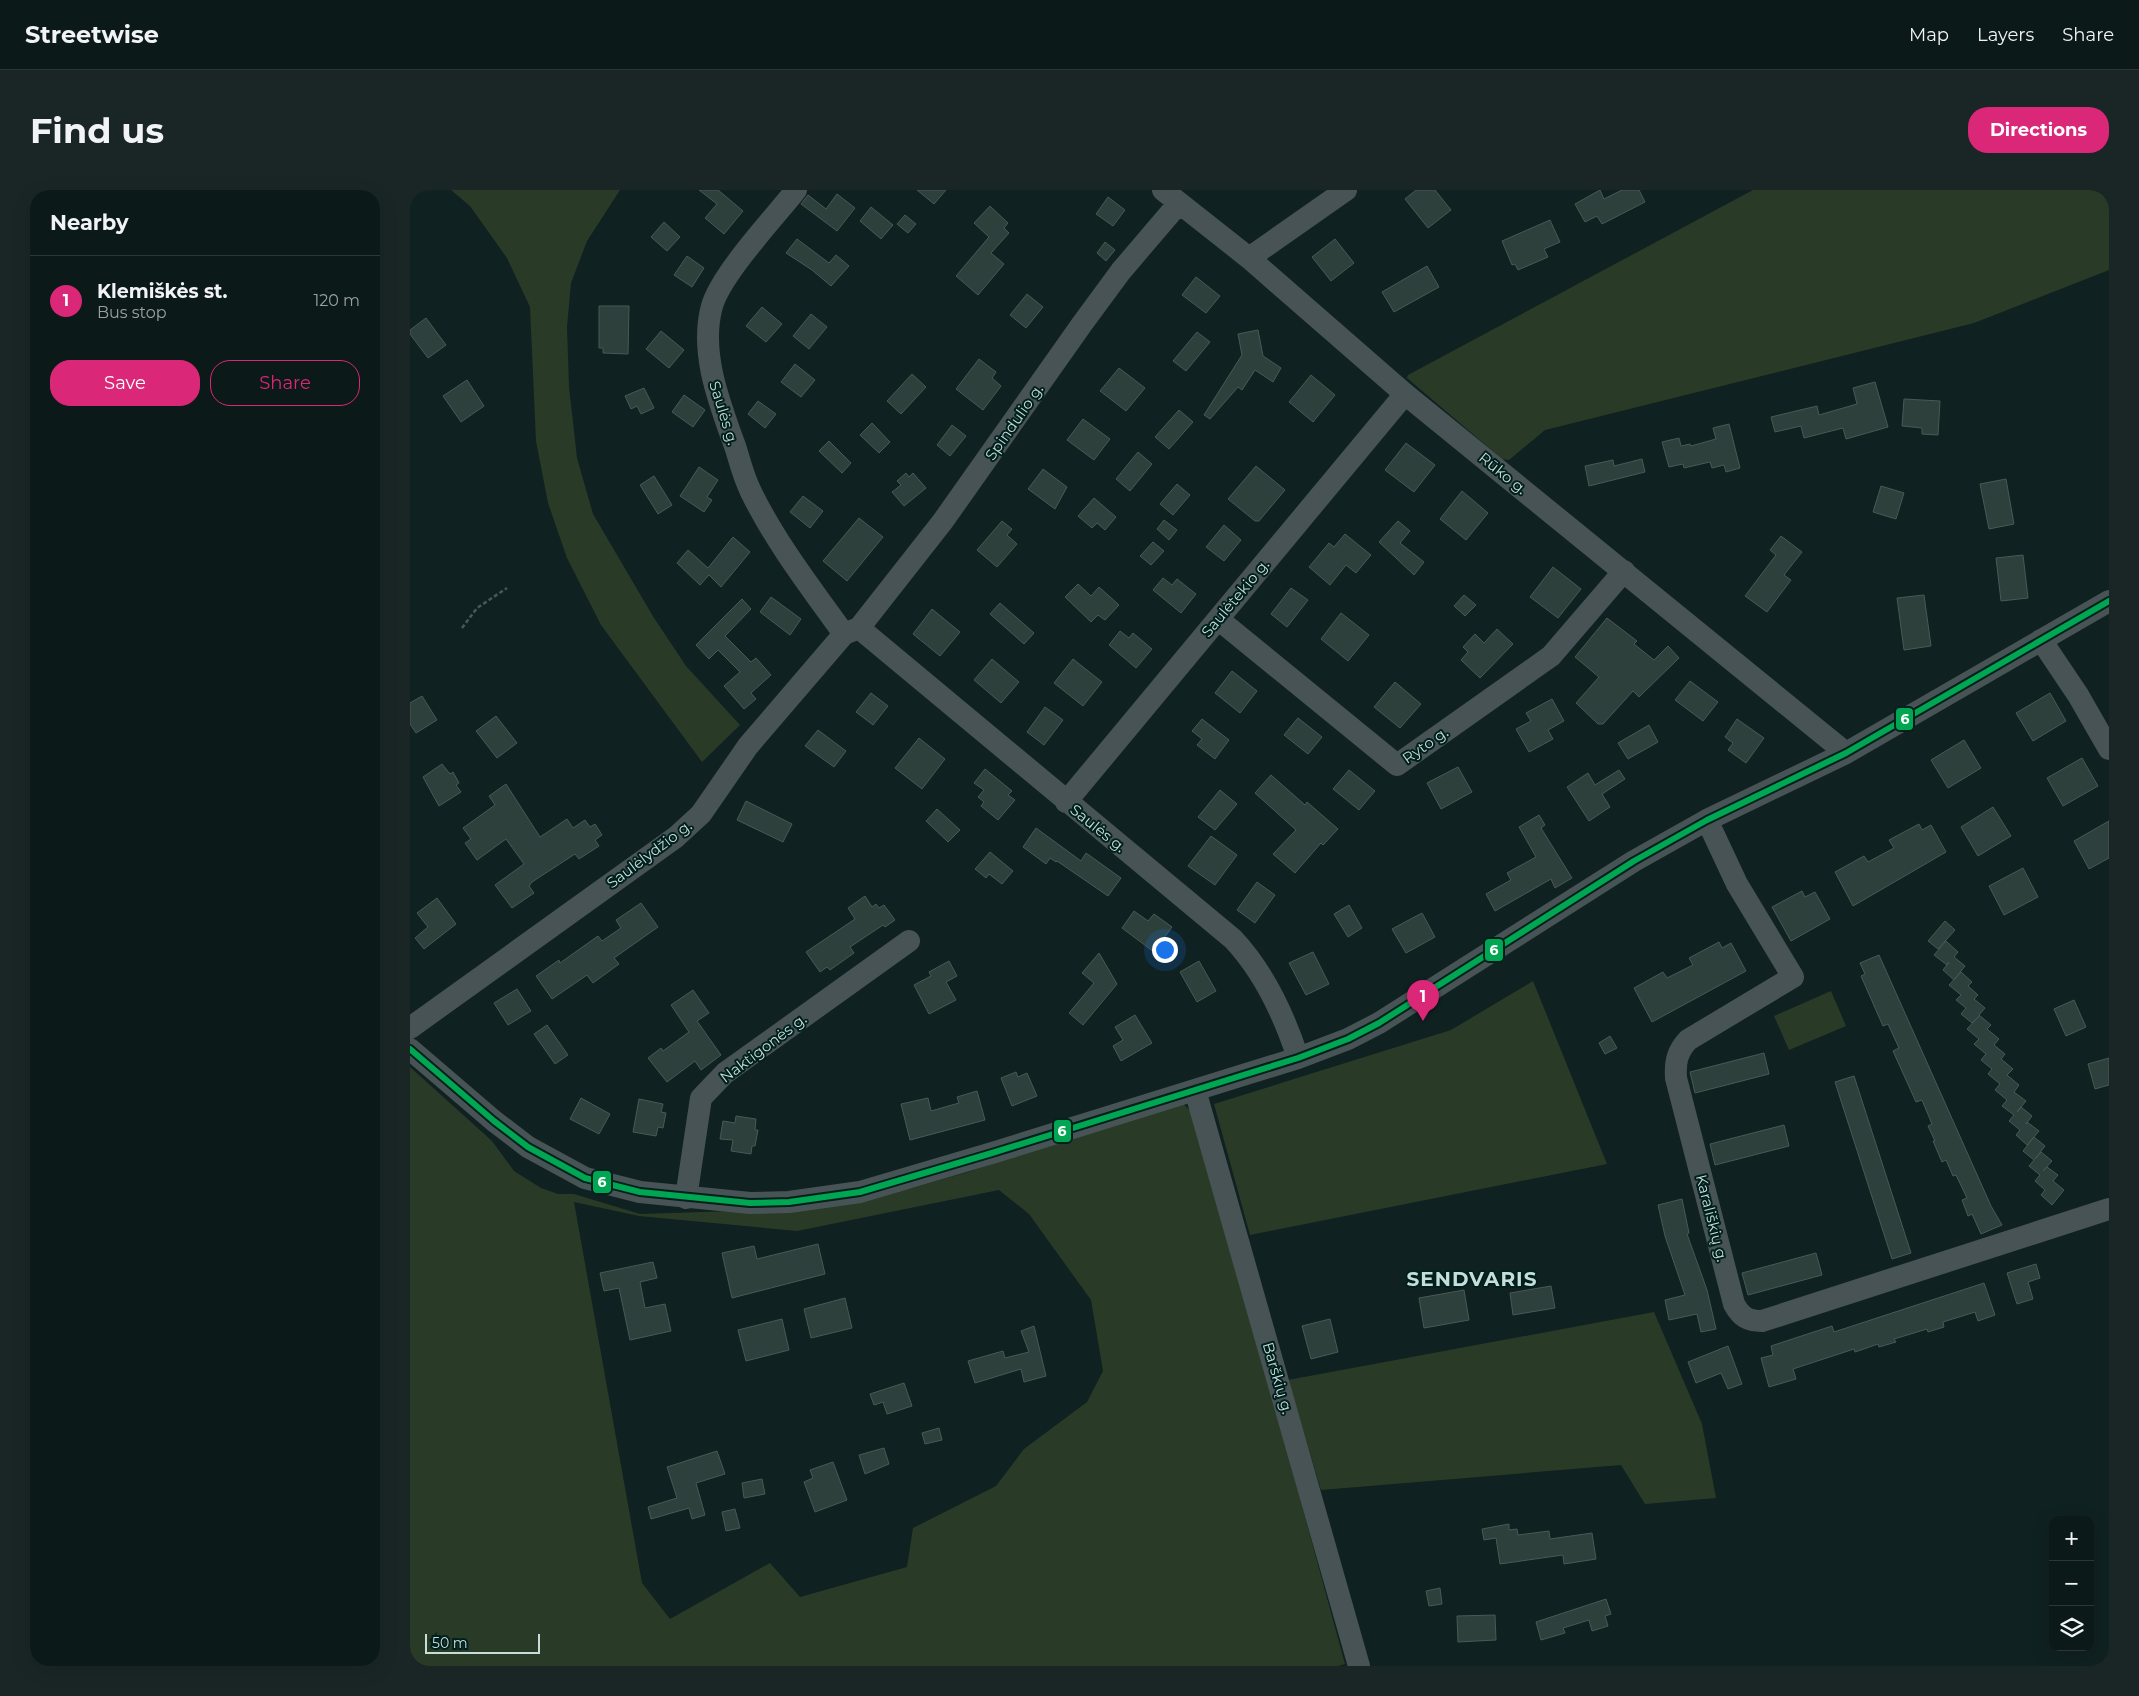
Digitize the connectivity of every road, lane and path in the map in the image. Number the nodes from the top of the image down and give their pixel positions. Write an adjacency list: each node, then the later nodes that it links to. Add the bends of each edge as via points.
1 (796, 190): 11 (street, Saulės g., via 722,283 712,305 709,327 711,370 750,491 790,559)
2 (1346, 190): 4 (street)
3 (1171, 196): 4 (street, Rūko g.); 11 (street, Spindulio g., via 1116,279 943,521)
4 (1249, 258): 5 (street, Rūko g.)
5 (1405, 394): 6 (street, Rūko g.); 9 (street, Saulėtekio g.)
6 (1624, 572): 9 (street, Ryto g., via 1551,656 1397,765); 14 (street, Rūko g.)
7 (507, 588): 10 (path, via 477,608)
8 (2109, 601): 12 (street)
9 (1218, 618): 15 (street, Saulėtekio g.)
10 (462, 628)
11 (851, 631): 15 (street, Saulės g.); 18 (street, Saulėlydžio g., via 748,746 701,814 676,837)
12 (2041, 640): 13 (street, via 2078,695); 14 (street)
13 (2109, 750)
14 (1846, 753): 16 (street)
15 (1066, 802): 20 (street, Saulės g., via 1233,939 1249,956 1291,1034)
16 (1707, 820): 20 (street, via 1560,907 1379,1022 1348,1039); 23 (street, Karališkių g., via 1738,884 1793,977 1688,1040 1677,1057 1676,1078 1739,1313 1762,1321)
17 (909, 941): 22 (street, Naktigonės g., via 725,1073 701,1098)
18 (410, 1028)
19 (410, 1049): 22 (street, via 494,1121 556,1164 594,1181)
20 (1298, 1058): 21 (street)
21 (1195, 1090): 22 (street, via 860,1192 789,1202 750,1203); 24 (street, Barškių g.)
22 (686, 1198)
23 (2109, 1209)
24 (1359, 1666)

